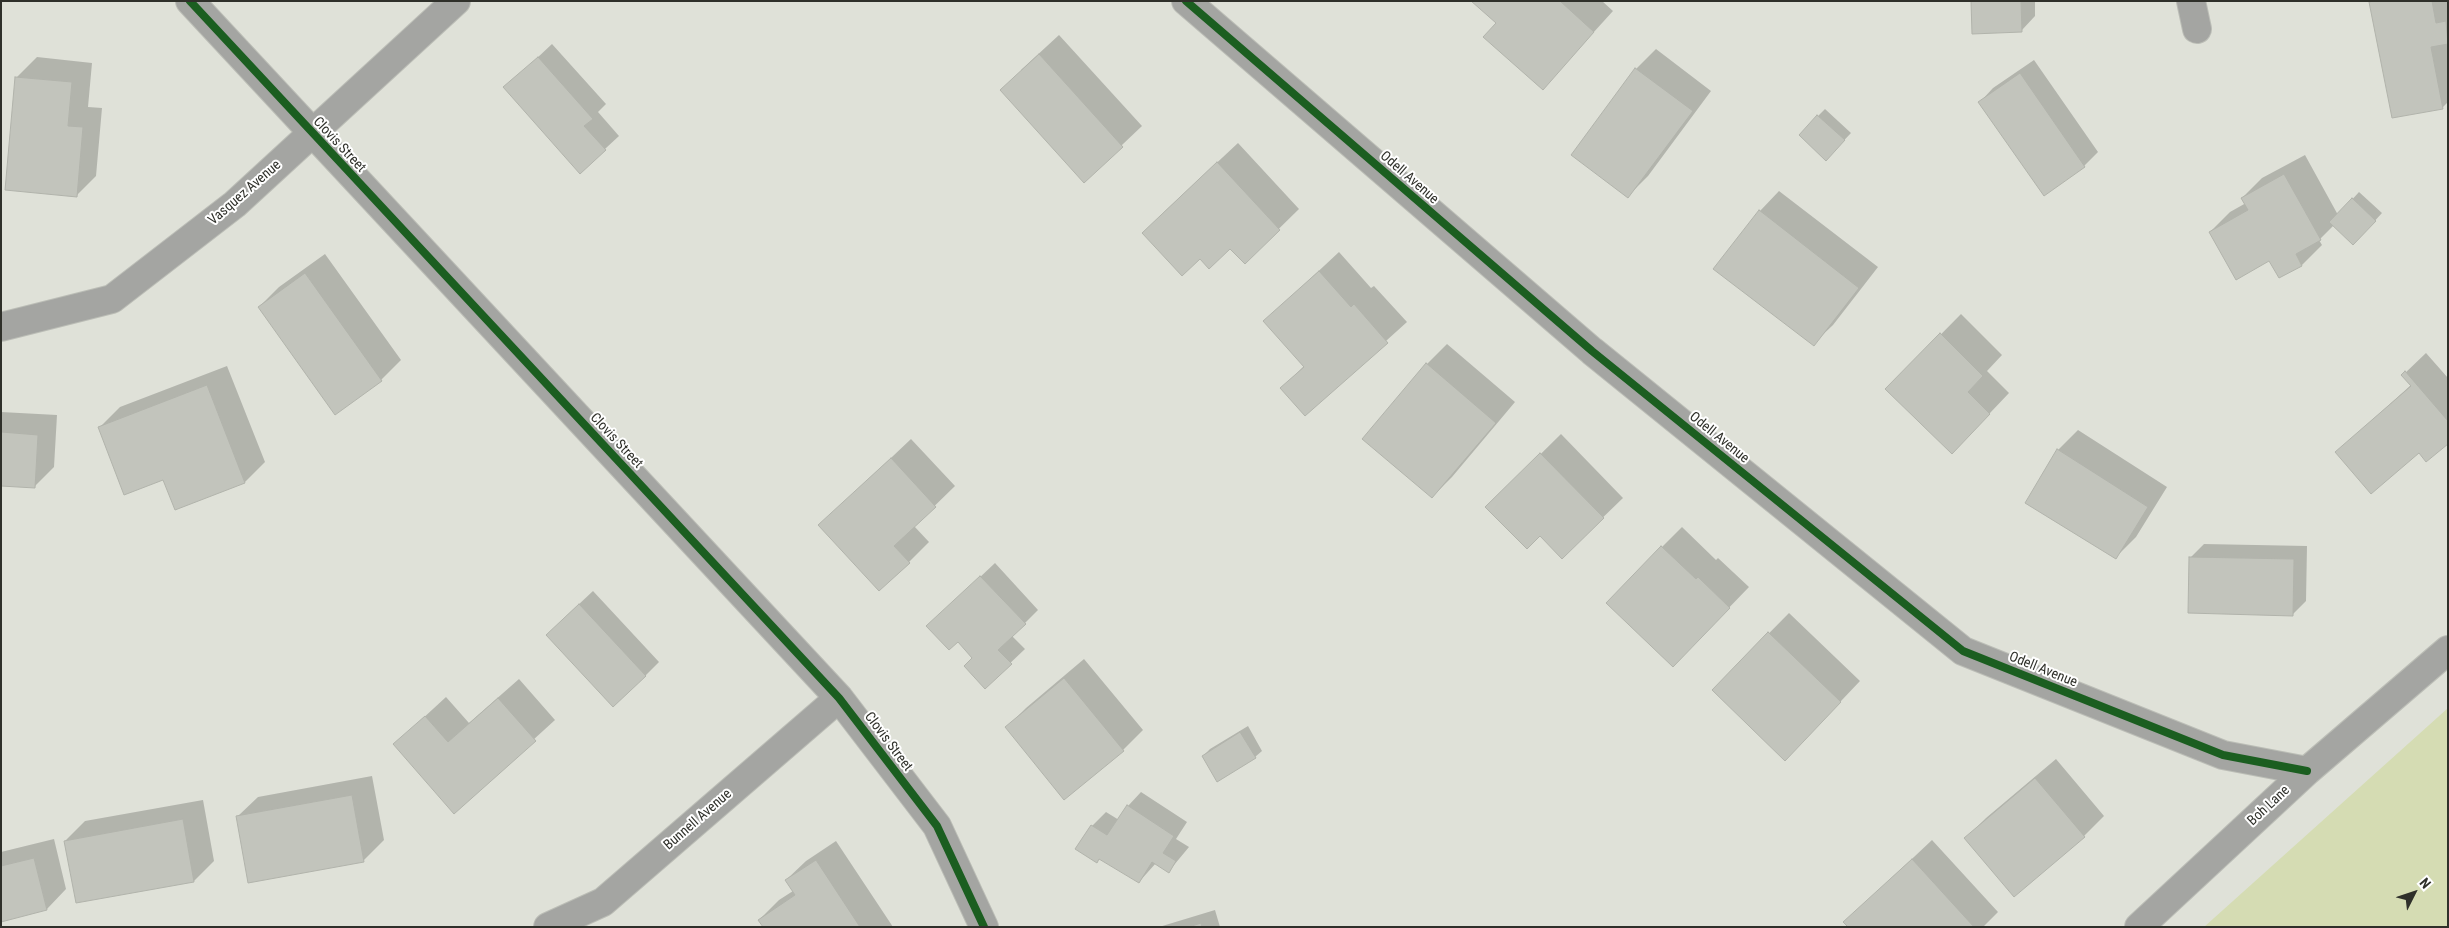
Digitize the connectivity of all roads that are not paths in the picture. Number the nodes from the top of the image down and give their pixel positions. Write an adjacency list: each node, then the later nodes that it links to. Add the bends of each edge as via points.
1 (190, 1): 6 (street, Clovis Street)
2 (456, 1): 6 (street, Vasquez Avenue)
3 (1186, 1): 10 (street, Odell Avenue, via 1592,351 1963,651 2223,755)
4 (2191, 1): 5 (street)
5 (2197, 29)
6 (311, 133): 7 (street, Vasquez Avenue, via 235,204 112,299); 9 (street, Clovis Street)
7 (1, 327)
8 (2448, 650): 10 (street, Boh Lane)
9 (839, 698): 11 (street, Bunnell Avenue, via 603,902); 12 (street, Clovis Street, via 937,826)
10 (2307, 771): 13 (street, Boh Lane)
11 (548, 927)
12 (984, 927)
13 (2139, 927)

